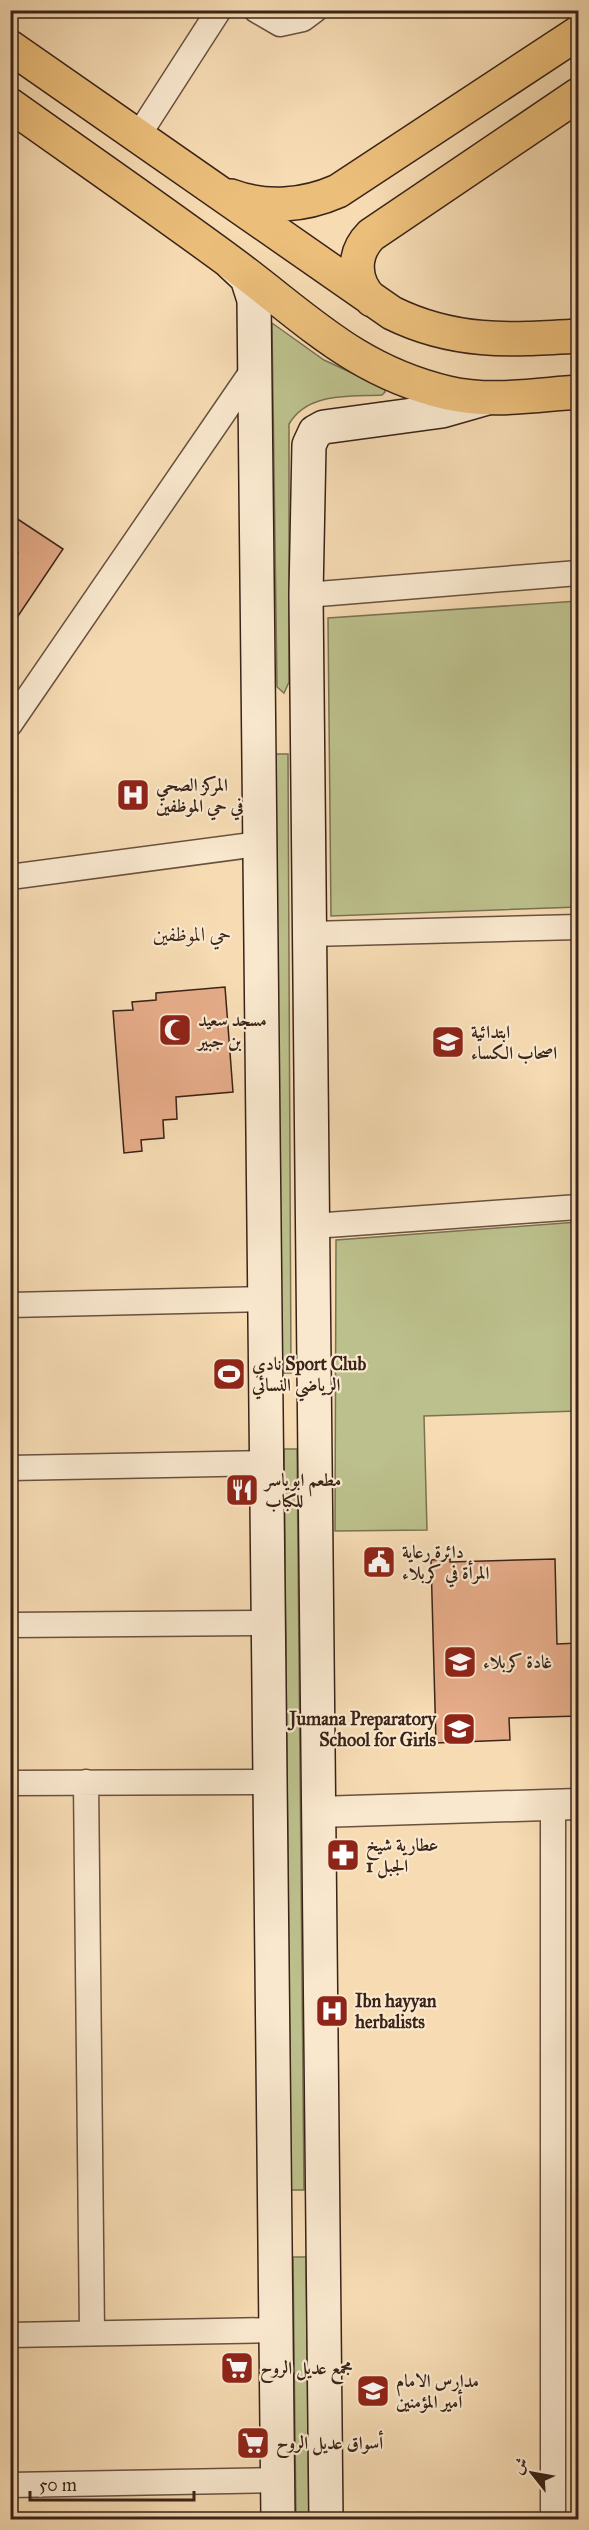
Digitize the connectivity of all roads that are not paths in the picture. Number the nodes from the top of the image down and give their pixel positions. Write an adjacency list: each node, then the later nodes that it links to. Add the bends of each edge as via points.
1 (219, 10): 8 (street)
2 (256, 10): 3 (street, via 280,24 303,19)
3 (315, 10)
4 (579, 33): 9 (main road, via 349,186 326,196 301,203 262,203)
5 (10, 47): 8 (main road)
6 (579, 95): 11 (main road, via 367,239 359,255 358,273 364,290)
7 (10, 105): 10 (main road)
8 (138, 136): 9 (main road)
9 (213, 188): 11 (main road)
10 (231, 262): 13 (main road, via 247,278 253,294); 15 (main road, via 322,335 366,363 415,384)
11 (376, 303): 12 (main road, via 409,322 464,337)
12 (579, 336)
13 (255, 367): 19 (main road); 20 (street)
14 (579, 392): 15 (main road)
15 (484, 399): 17 (main road, via 442,411 329,426 315,432 309,445)
16 (579, 573): 17 (street)
17 (306, 595): 18 (main road)
18 (307, 689): 19 (main road, via 289,701 267,698); 21 (main road)
19 (258, 690): 22 (main road)
20 (10, 724)
21 (308, 742): 22 (main road, via 299,734 277,731); 26 (main road)
22 (258, 743): 23 (main road)
23 (258, 844): 24 (street); 29 (main road)
24 (10, 877)
25 (579, 927): 26 (street)
26 (310, 934): 28 (main road)
27 (579, 1207): 28 (street)
28 (313, 1226): 32 (main road)
29 (265, 1299): 30 (street); 31 (main road)
30 (10, 1305)
31 (267, 1385): 32 (main road, via 284,1398 295,1399); 34 (main road)
32 (315, 1389): 33 (main road)
33 (315, 1442): 34 (main road, via 296,1432 275,1438); 42 (main road)
34 (267, 1455): 35 (street); 36 (main road)
35 (10, 1468)
36 (268, 1623): 37 (street); 39 (main road)
37 (10, 1625)
38 (86, 1782): 39 (street); 40 (street); 48 (street)
39 (270, 1782): 44 (main road)
40 (10, 1783)
41 (566, 1805): 42 (street); 54 (street)
42 (318, 1812): 43 (main road)
43 (322, 2196): 44 (main road, via 314,2204 293,2207); 46 (main road)
44 (275, 2197): 45 (main road)
45 (276, 2253): 46 (main road, via 294,2242 305,2242); 47 (main road)
46 (323, 2254): 53 (main road)
47 (276, 2330): 48 (street); 50 (main road)
48 (92, 2333): 49 (street)
49 (10, 2335)
50 (278, 2480): 51 (street); 52 (main road)
51 (10, 2485)
52 (279, 2520)
53 (326, 2520)
54 (553, 2520)

